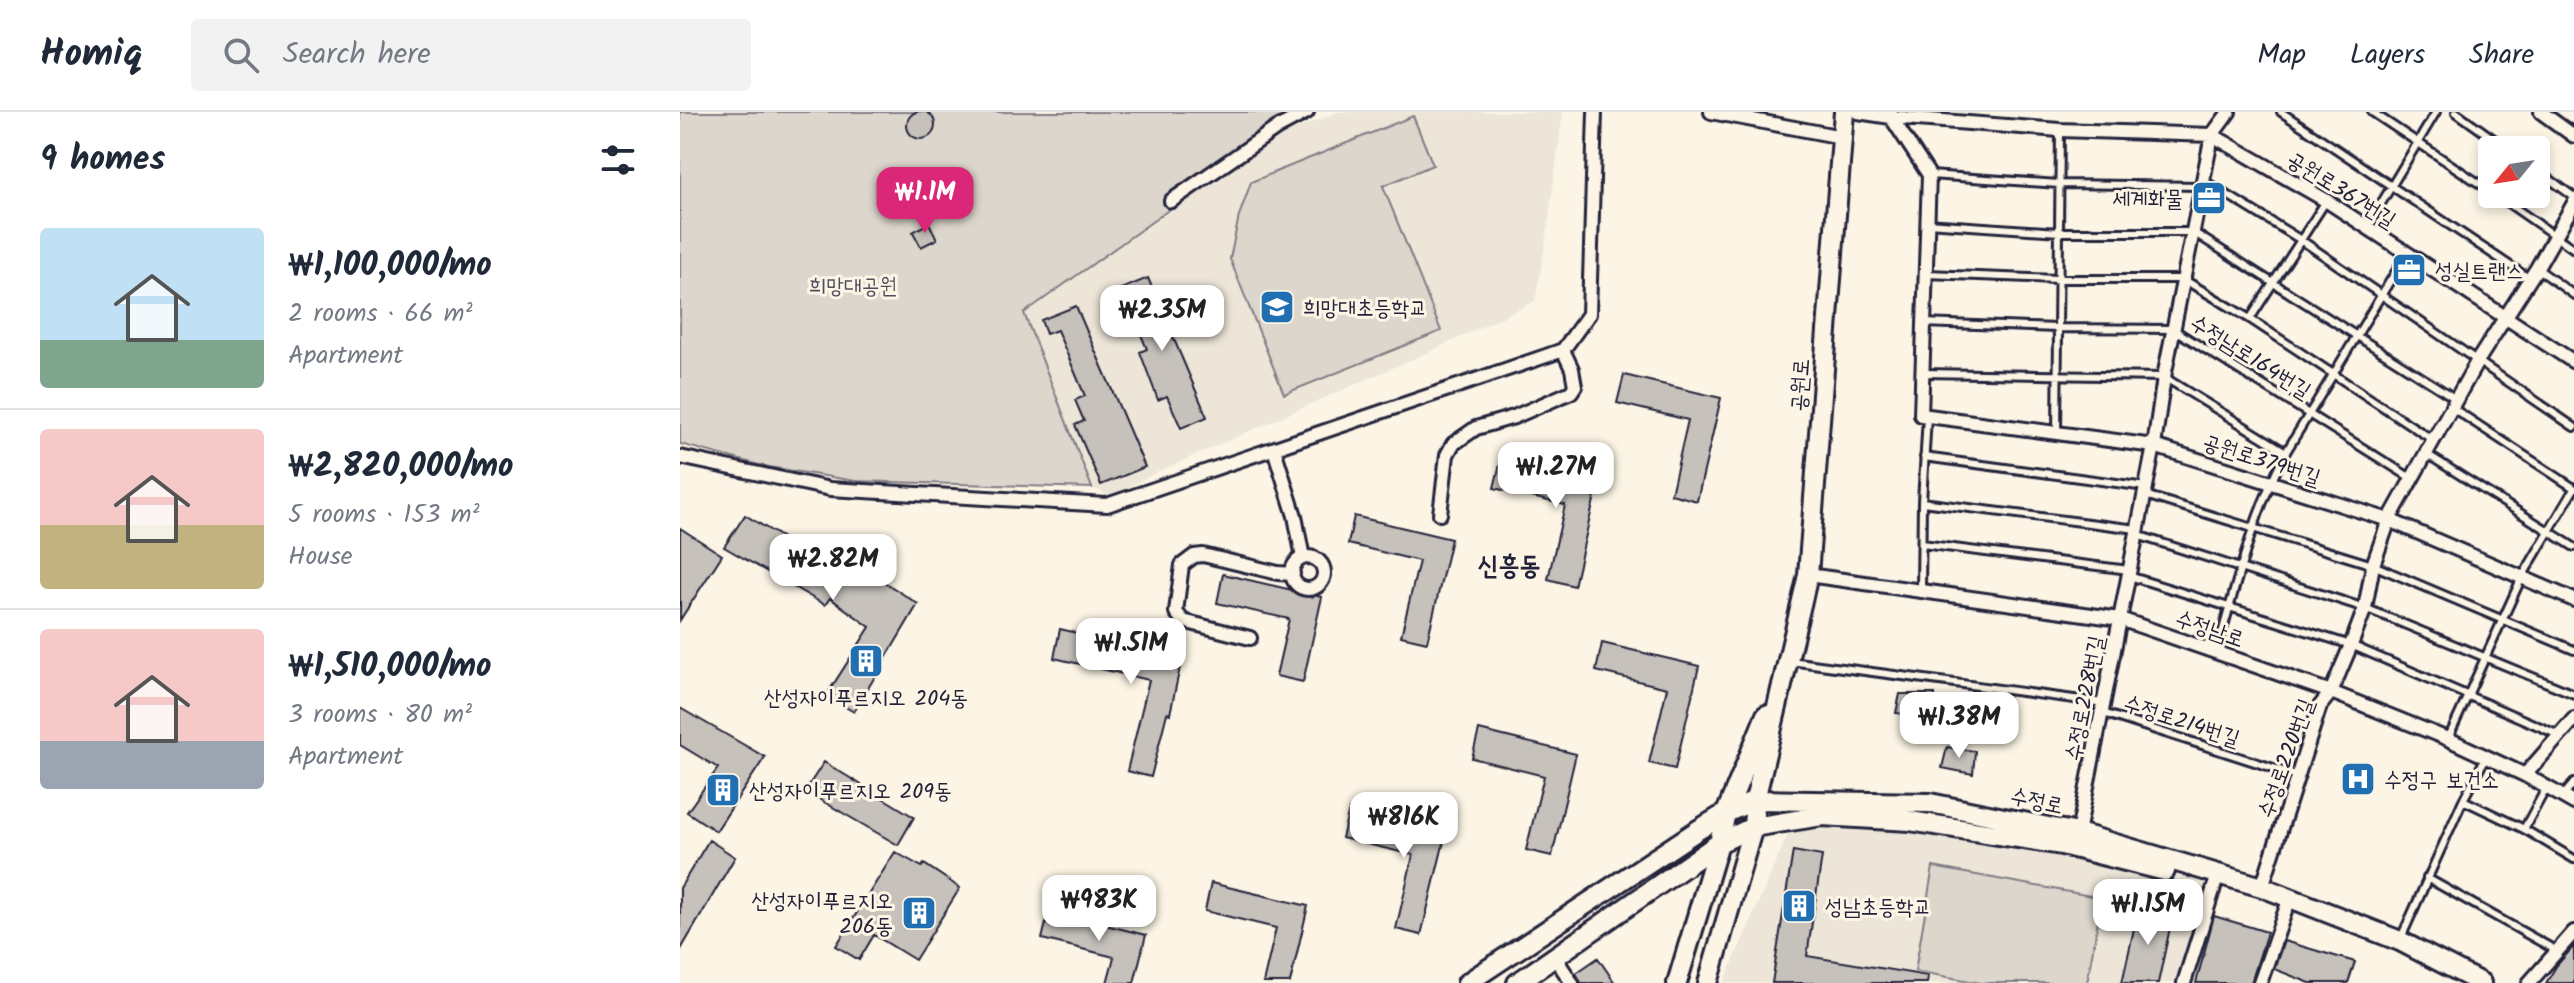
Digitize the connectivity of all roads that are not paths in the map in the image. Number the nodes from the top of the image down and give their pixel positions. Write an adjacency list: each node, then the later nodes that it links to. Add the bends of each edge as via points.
1 (1307, 112): 27 (street)
2 (1595, 112): 51 (street, via 1589,314)
3 (1711, 112): 18 (street)
4 (1844, 112): 18 (main road, 공원로)
5 (1858, 112): 12 (street, 공원로367번길)
6 (2229, 112): 15 (street)
7 (2281, 112): 25 (lane)
8 (2372, 112): 19 (lane)
9 (2436, 112): 19 (lane)
10 (2456, 112): 16 (lane)
11 (2541, 112): 17 (street)
12 (1891, 115): 13 (street, 공원로367번길); 20 (street)
13 (1978, 118): 14 (street, 공원로367번길)
14 (2060, 130): 15 (street, 공원로367번길); 24 (lane)
15 (2212, 135): 22 (street, 수정로228번길); 28 (street, 공원로367번길)
16 (2489, 136)
17 (2574, 136)
18 (1842, 137): 87 (main road, 공원로)
19 (2419, 142): 23 (lane); 25 (lane)
20 (1929, 175): 24 (lane); 30 (street)
21 (2550, 180): 26 (lane)
22 (2202, 183): 24 (lane); 33 (street, 수정로228번길); 35 (lane)
23 (2478, 183)
24 (2059, 184): 32 (lane)
25 (2392, 186): 31 (lane); 38 (lane)
26 (2574, 200): 34 (street, 수정로220번길)
27 (1171, 201)
28 (2327, 201): 31 (street, 공원로367번길); 35 (lane)
29 (2515, 208): 34 (lane)
30 (1927, 223): 32 (lane); 39 (street)
31 (2367, 227): 37 (street, 공원로367번길)
32 (2059, 232): 33 (lane); 40 (lane)
33 (2193, 232): 41 (street, 수정로228번길); 42 (lane)
34 (2554, 235): 36 (lane); 38 (street, 수정로220번길)
35 (2301, 240): 42 (lane); 44 (lane)
36 (2574, 249)
37 (2407, 253): 44 (lane, 수정남로164번길); 45 (street, 공원로367번길)
38 (2534, 273): 43 (lane); 45 (street, 수정로220번길)
39 (1926, 274): 40 (lane); 47 (street)
40 (2058, 279): 41 (lane); 48 (lane)
41 (2183, 279): 46 (lane); 49 (street, 수정로228번길)
42 (2274, 282): 46 (lane); 50 (lane)
43 (2574, 295)
44 (2381, 296): 50 (lane, 수정남로164번길); 52 (lane)
45 (2506, 316): 52 (street, 수정로220번길); 53 (street, 공원로367번길)
46 (2250, 319): 55 (lane, 수정남로164번길)
47 (1923, 323): 48 (lane); 54 (street)
48 (2058, 328): 49 (lane); 56 (lane)
49 (2173, 329): 57 (street, 수정로228번길); 59 (lane, 수정남로164번길)
50 (2356, 337): 55 (lane, 수정남로164번길); 58 (lane)
51 (1563, 350): 65 (street); 75 (street, via 1572,369 1571,392 1476,428 1453,444)
52 (2478, 360): 58 (street, 수정로220번길); 61 (lane)
53 (2574, 362)
54 (1922, 373): 56 (lane); 60 (street)
55 (2333, 375): 59 (lane, 수정남로164번길); 63 (lane)
56 (2057, 376): 57 (lane); 62 (lane)
57 (2164, 377): 64 (street, 수정로228번길); 66 (lane)
58 (2453, 403): 63 (street, 수정로220번길); 72 (lane)
59 (2309, 414): 66 (lane, 수정남로164번길); 70 (lane)
60 (1924, 416): 62 (street, 공원로379번길); 69 (lane)
61 (2574, 427)
62 (2057, 434): 64 (street, 공원로379번길)
63 (2433, 440): 67 (street, 수정로220번길)
64 (2154, 446): 71 (street, 공원로379번길); 73 (street, 수정로228번길)
65 (1274, 449): 68 (street, via 1107,505 830,489); 82 (street)
66 (2286, 452): 71 (lane, 수정남로164번길)
67 (2425, 453): 70 (street, 수정로220번길); 78 (lane)
68 (680, 457)
69 (1924, 457): 73 (lane); 74 (lane)
70 (2411, 478): 76 (street, 수정로220번길)
71 (2270, 482): 76 (street, 공원로379번길); 77 (lane, 수정남로164번길)
72 (2574, 489): 78 (lane)
73 (2145, 491): 77 (lane); 79 (street, 수정로228번길)
74 (1922, 502): 79 (lane); 80 (lane)
75 (1440, 514)
76 (2389, 520): 83 (street, 수정로220번길); 88 (street, 공원로379번길)
77 (2252, 526): 83 (lane); 84 (lane, 수정남로164번길)
78 (2548, 530): 81 (lane); 88 (lane)
79 (2137, 532): 84 (lane); 85 (street, 수정로228번길)
80 (1922, 544): 85 (lane); 89 (lane)
81 (2574, 547)
82 (1303, 558): 86 (street); 86 (street, via 1321,564 1320,584 1305,588)
83 (2373, 565): 92 (street, 수정로220번길); 94 (lane)
84 (2240, 568): 91 (lane, 수정남로164번길); 92 (lane)
85 (2129, 573): 91 (lane); 93 (street, 수정로228번길)
86 (1293, 574): 95 (street, via 1203,555 1182,565 1176,612 1183,621)
87 (1808, 575): 89 (street, 수정남로); 100 (main road, 공원로)
88 (2522, 577): 90 (street, 공원로379번길); 94 (lane)
89 (1921, 590): 93 (street, 수정남로)
90 (2574, 600)
91 (2230, 607): 96 (lane); 98 (lane, 수정남로164번길)
92 (2365, 608): 96 (street, 수정로220번길); 99 (lane)
93 (2120, 619): 98 (street, 수정남로); 104 (street, 수정로228번길)
94 (2502, 619): 97 (lane); 99 (lane)
95 (1250, 638)
96 (2351, 645): 101 (street, 수정로220번길); 103 (lane)
97 (2574, 650)
98 (2217, 651): 101 (street, 수정남로)
99 (2486, 657): 102 (lane); 103 (lane)
100 (1788, 660): 104 (lane, 수정로214번길); 113 (main road, 공원로); 116 (main road, 공원로)
101 (2331, 692): 107 (street, 수정남로); 110 (street, 수정로220번길, via 2320,706)
102 (2574, 694)
103 (2469, 696): 106 (lane); 107 (lane)
104 (2103, 708): 110 (lane, 수정로214번길); 119 (street, 수정로228번길)
105 (2574, 719): 106 (street)
106 (2559, 735): 109 (street)
107 (2448, 739): 108 (street, 수정남로)
108 (2486, 757): 109 (street, 수정남로); 114 (lane)
109 (2525, 775): 112 (street, 수정남로)
110 (2298, 776): 124 (street, 수정로220번길)
111 (2574, 783): 115 (lane)
112 (2549, 789): 115 (street, 수정남로); 118 (lane)
113 (1755, 800): 116 (main road, 수정로); 117 (main road, 공원로); 119 (main road, 수정로, via 1930,803)
114 (2463, 800): 118 (lane); 122 (lane)
115 (2568, 800)
116 (1726, 813): 120 (main road, 공원로); 130 (main road, 수정로)
117 (1753, 827): 120 (main road, 수정로); 123 (main road, 수정로, via 1822,816 1910,821 2062,845); 134 (main road, 공원로)
118 (2524, 829): 121 (lane)
119 (2078, 833): 124 (main road, 수정로)
120 (1719, 843): 129 (main road, 수정로); 133 (main road, 공원로)
121 (2574, 859)
122 (2427, 878): 127 (lane); 128 (lane)
123 (2215, 884): 125 (main road, 수정로); 135 (street)
124 (2262, 887): 127 (main road, 수정로)
125 (2287, 906): 136 (street); 137 (main road, 수정로)
126 (2574, 932): 128 (street)
127 (2400, 941): 138 (main road, 수정로)
128 (2557, 951): 139 (street)
129 (1554, 956): 131 (main road, 수정로); 132 (street)
130 (1467, 983)
131 (1517, 983)
132 (1572, 983)
133 (1677, 983)
134 (1708, 983)
135 (2184, 983)
136 (2260, 983)
137 (2462, 983)
138 (2481, 983)
139 (2529, 983)

